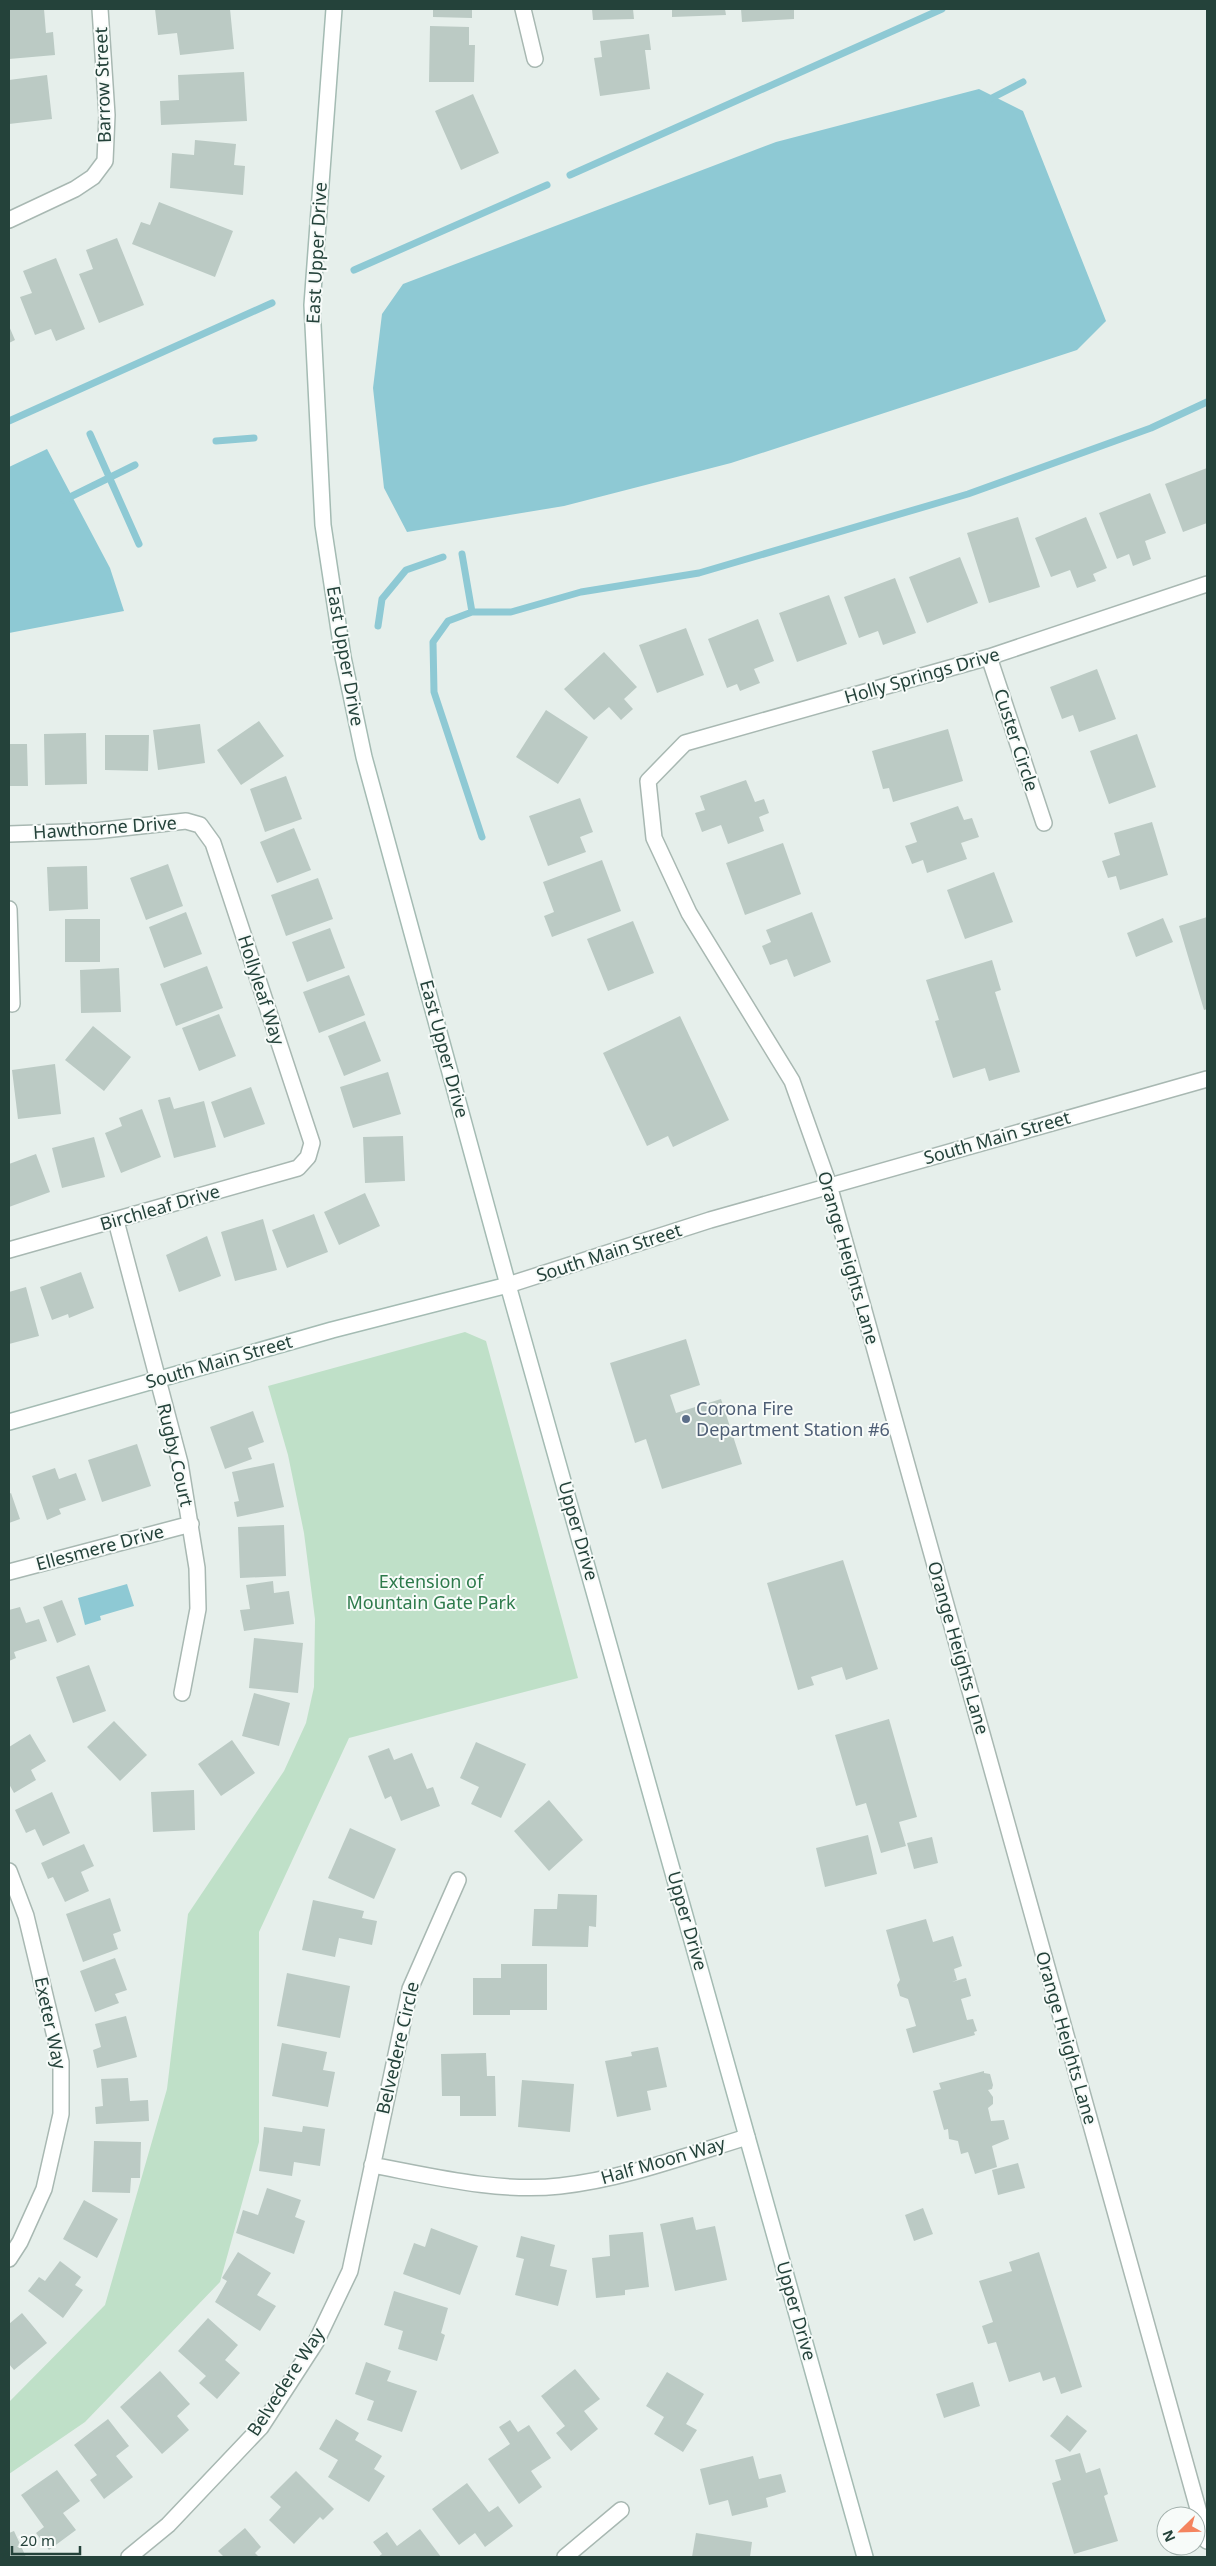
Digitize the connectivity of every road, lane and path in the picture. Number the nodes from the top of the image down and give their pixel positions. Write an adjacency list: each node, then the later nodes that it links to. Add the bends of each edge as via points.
1 (100, 9): 5 (street, Barrow Street, via 107,115 105,161 93,178)
2 (334, 9): 19 (street, East Upper Drive, via 312,305 323,526 343,657 364,757)
3 (523, 9): 4 (street)
4 (535, 59)
5 (9, 220)
6 (1207, 584): 7 (street, Holly Springs Drive)
7 (989, 657): 8 (street, Holly Springs Drive, via 685,743); 9 (street, Custer Circle)
8 (648, 781): 16 (street, Orange Heights Lane, via 654,838 689,914 792,1081)
9 (1044, 822)
10 (200, 825): 11 (street, Hawthorne Drive, via 186,821 95,831); 15 (street, Hollyleaf Way, via 213,843 312,1143)
11 (9, 834)
12 (9, 909): 13 (street)
13 (12, 1004)
14 (1207, 1079): 16 (street, South Main Street)
15 (308, 1157): 17 (street, Birchleaf Drive, via 298,1168)
16 (829, 1185): 19 (street, South Main Street); 31 (street, Orange Heights Lane)
17 (116, 1221): 18 (street, Birchleaf Drive); 20 (street, Rugby Court)
18 (9, 1250)
19 (508, 1286): 20 (street, South Main Street, via 332,1330); 27 (street, Upper Drive)
20 (157, 1380): 21 (street, South Main Street); 22 (street, Rugby Court, via 180,1464)
21 (9, 1422)
22 (191, 1524): 23 (street, Ellesmere Drive); 24 (street, Rugby Court, via 198,1609)
23 (9, 1572)
24 (182, 1693)
25 (9, 1871): 29 (street, Exeter Way, via 26,1916 61,2062 61,2114 44,2189 20,2242)
26 (458, 1880): 28 (street, Belvedere Circle, via 410,1988)
27 (746, 2137): 28 (street, Half Moon Way, via 624,2175 558,2187 491,2186); 34 (street, Upper Drive)
28 (372, 2165): 32 (street, Belvedere Way, via 350,2271 316,2342 261,2428 168,2525)
29 (9, 2258)
30 (621, 2510): 33 (street)
31 (1207, 2541)
32 (129, 2557)
33 (566, 2557)
34 (865, 2557)

